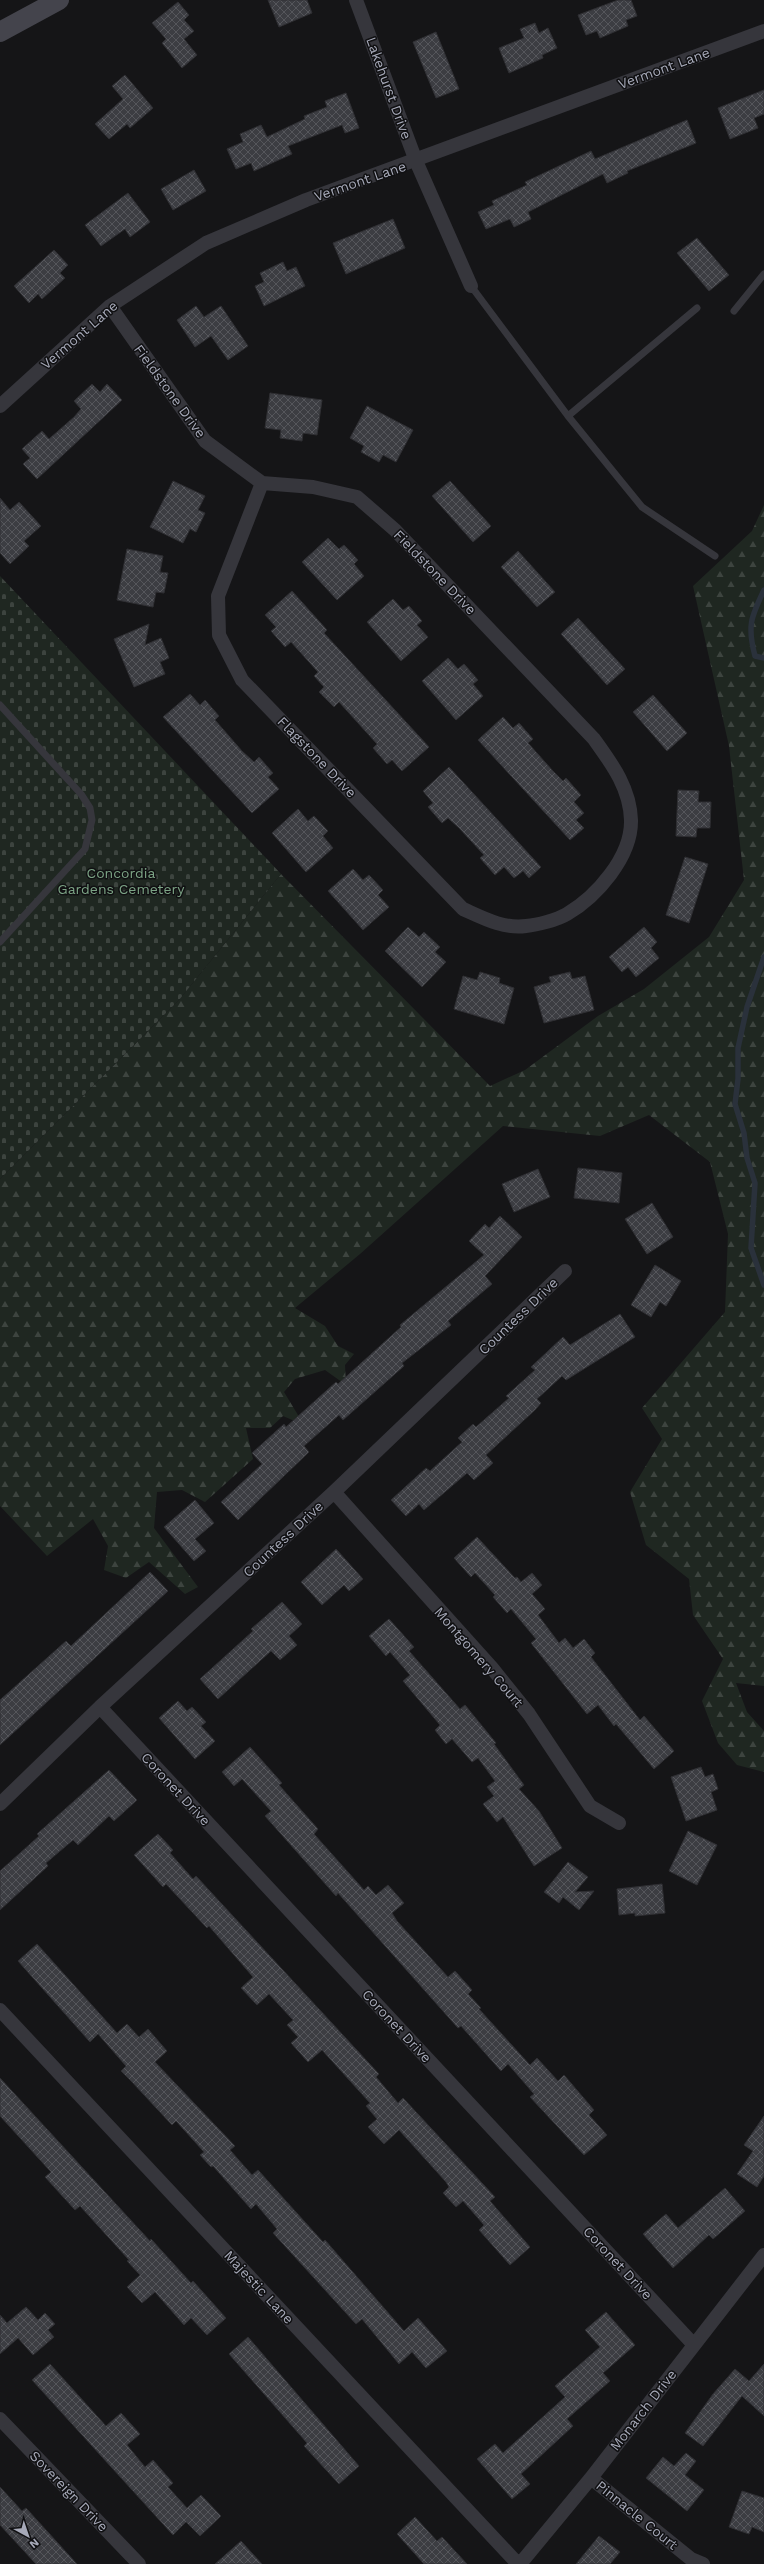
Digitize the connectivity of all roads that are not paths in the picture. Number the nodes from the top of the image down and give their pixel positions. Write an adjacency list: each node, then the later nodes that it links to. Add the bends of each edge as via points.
1 (59, 0): 4 (main road)
2 (356, 0): 5 (street, Lakehurst Drive)
3 (764, 31): 5 (street, Vermont Lane)
4 (0, 32)
5 (416, 161): 7 (street, Lakehurst Drive); 8 (street, Vermont Lane, via 306,200 206,243)
6 (764, 274): 10 (lane)
7 (471, 286): 12 (lane)
8 (110, 306): 11 (street, Vermont Lane); 13 (street, Fieldstone Drive, via 205,441)
9 (697, 308): 12 (lane)
10 (734, 312)
11 (0, 406)
12 (568, 416): 14 (lane, via 642,507)
13 (262, 483): 16 (street, Flagstone Drive, via 218,596 219,635 242,680 463,909 494,924 526,926); 16 (street, Fieldstone Drive, via 313,487 357,497 395,530 594,739 621,777 631,821 624,850 603,886)
14 (715, 556)
15 (0, 705): 17 (lane, via 81,794 90,808 92,820 85,849)
16 (566, 915)
17 (0, 942)
18 (565, 1271): 19 (street, Countess Drive)
19 (334, 1492): 20 (street, Countess Drive); 22 (street, Montgomery Court, via 492,1668 528,1714 590,1806)
20 (100, 1707): 21 (street, Countess Drive); 25 (street, Coronet Drive)
21 (0, 1804)
22 (619, 1823)
23 (0, 2010): 29 (street, Majestic Lane)
24 (764, 2254): 25 (street, Monarch Drive)
25 (694, 2345): 27 (street, Monarch Drive)
26 (0, 2418): 28 (street, Sovereign Drive)
27 (591, 2478): 29 (street, Monarch Drive); 30 (street, Pinnacle Court, via 691,2559)
28 (138, 2564)
29 (519, 2564)
30 (703, 2564)

